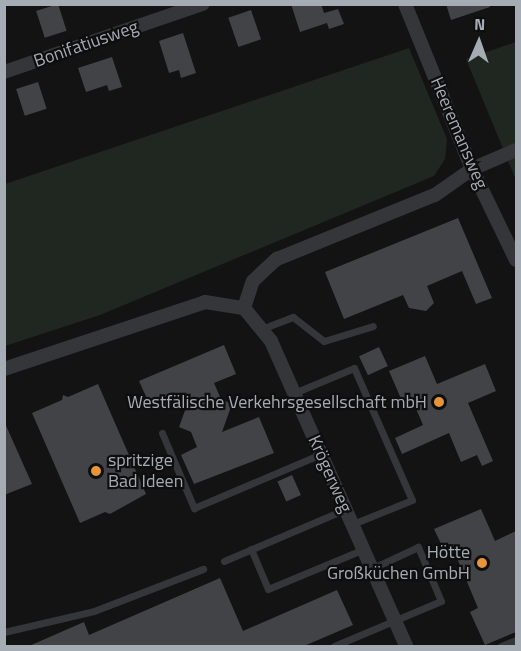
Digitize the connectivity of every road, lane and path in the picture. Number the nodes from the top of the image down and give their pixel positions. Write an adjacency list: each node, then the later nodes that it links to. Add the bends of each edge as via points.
1 (202, 4): 3 (street, Bonifatiusweg)
2 (405, 4): 5 (street, Heeremansweg)
3 (4, 72)
4 (516, 150): 5 (street)
5 (472, 169): 6 (street, Heeremansweg); 7 (street, via 435,195 277,259 254,281)
6 (516, 260)
7 (244, 308): 9 (street, Krögerweg); 10 (street, via 205,302)
8 (373, 326): 9 (lane, via 324,341 293,317)
9 (264, 328): 11 (street, Krögerweg)
10 (4, 369)
11 (294, 393): 13 (street, Krögerweg); 15 (lane, via 354,368 359,379 412,500)
12 (162, 433): 13 (lane, via 194,508)
13 (321, 454): 14 (street, Krögerweg)
14 (346, 509): 15 (street, Krögerweg); 16 (lane)
15 (353, 524): 17 (street, Krögerweg)
16 (251, 549): 17 (lane, via 268,589); 18 (lane)
17 (364, 549): 19 (street, Krögerweg)
18 (224, 561)
19 (373, 568): 21 (street, Krögerweg); 21 (lane, via 418,547 441,601)
20 (203, 569): 22 (lane, via 94,611)
21 (394, 619): 24 (lane); 25 (street, Krögerweg)
22 (4, 632)
23 (516, 640): 26 (lane)
24 (334, 646)
25 (406, 646)
26 (501, 646)

